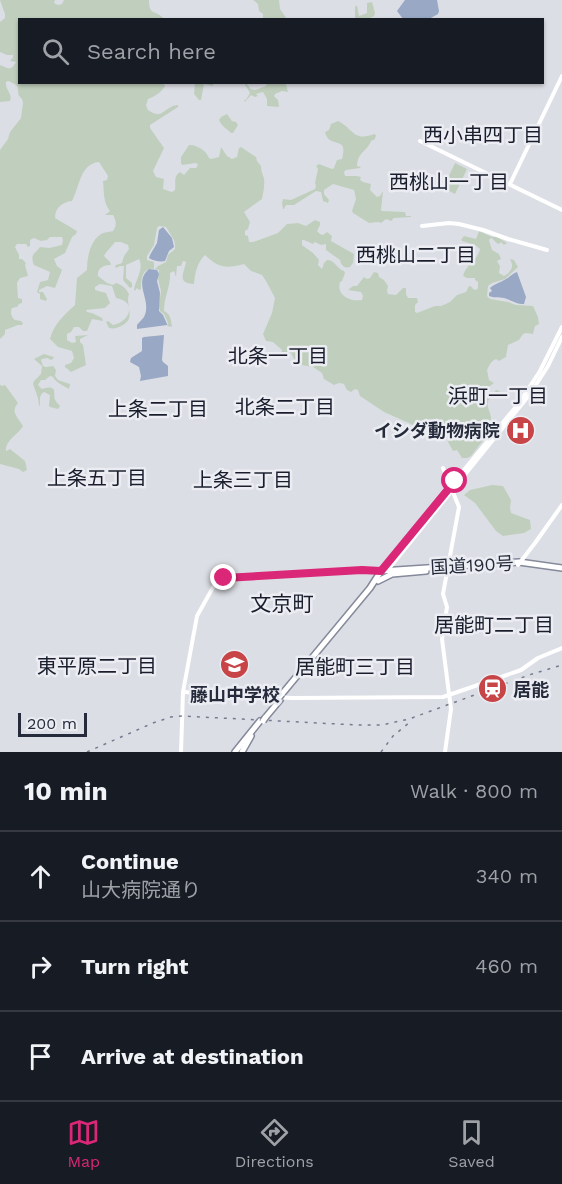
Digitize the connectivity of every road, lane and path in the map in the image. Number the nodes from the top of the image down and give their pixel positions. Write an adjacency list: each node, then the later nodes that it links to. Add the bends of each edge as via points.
1 (562, 76): 3 (street)
2 (420, 141): 3 (street)
3 (510, 184): 4 (street)
4 (562, 210)
5 (422, 226): 6 (street, via 459,224)
6 (547, 250)
7 (562, 327): 9 (street)
8 (562, 337): 9 (street)
9 (558, 346): 11 (street)
10 (443, 468): 11 (street)
11 (451, 488): 13 (street); 15 (street, via 459,507); 19 (street)
12 (562, 505): 14 (street)
13 (396, 560): 16 (street); 19 (street)
14 (519, 563): 15 (highway, 国道190号); 17 (highway, 国道190号)
15 (448, 568): 16 (highway, 国道190号); 20 (highway, 国道190号); 25 (street, via 442,639)
16 (401, 569): 19 (highway, 国道190号)
17 (562, 569)
18 (369, 571): 19 (street); 22 (street, via 373,578); 24 (street, via 219,579 197,616)
19 (385, 571): 20 (highway, 国道190号); 21 (highway); 22 (highway)
20 (422, 571): 21 (highway, 国道190号, via 392,574)
21 (378, 581): 26 (highway)
22 (369, 588): 26 (highway)
23 (562, 648): 25 (street, via 521,670)
24 (183, 692): 25 (street, via 292,698); 29 (street)
25 (449, 696): 32 (street)
26 (281, 697): 27 (highway)
27 (262, 720): 28 (highway); 30 (highway)
28 (252, 734): 30 (highway); 31 (highway)
29 (181, 752)
30 (236, 752)
31 (242, 752)
32 (445, 752)

